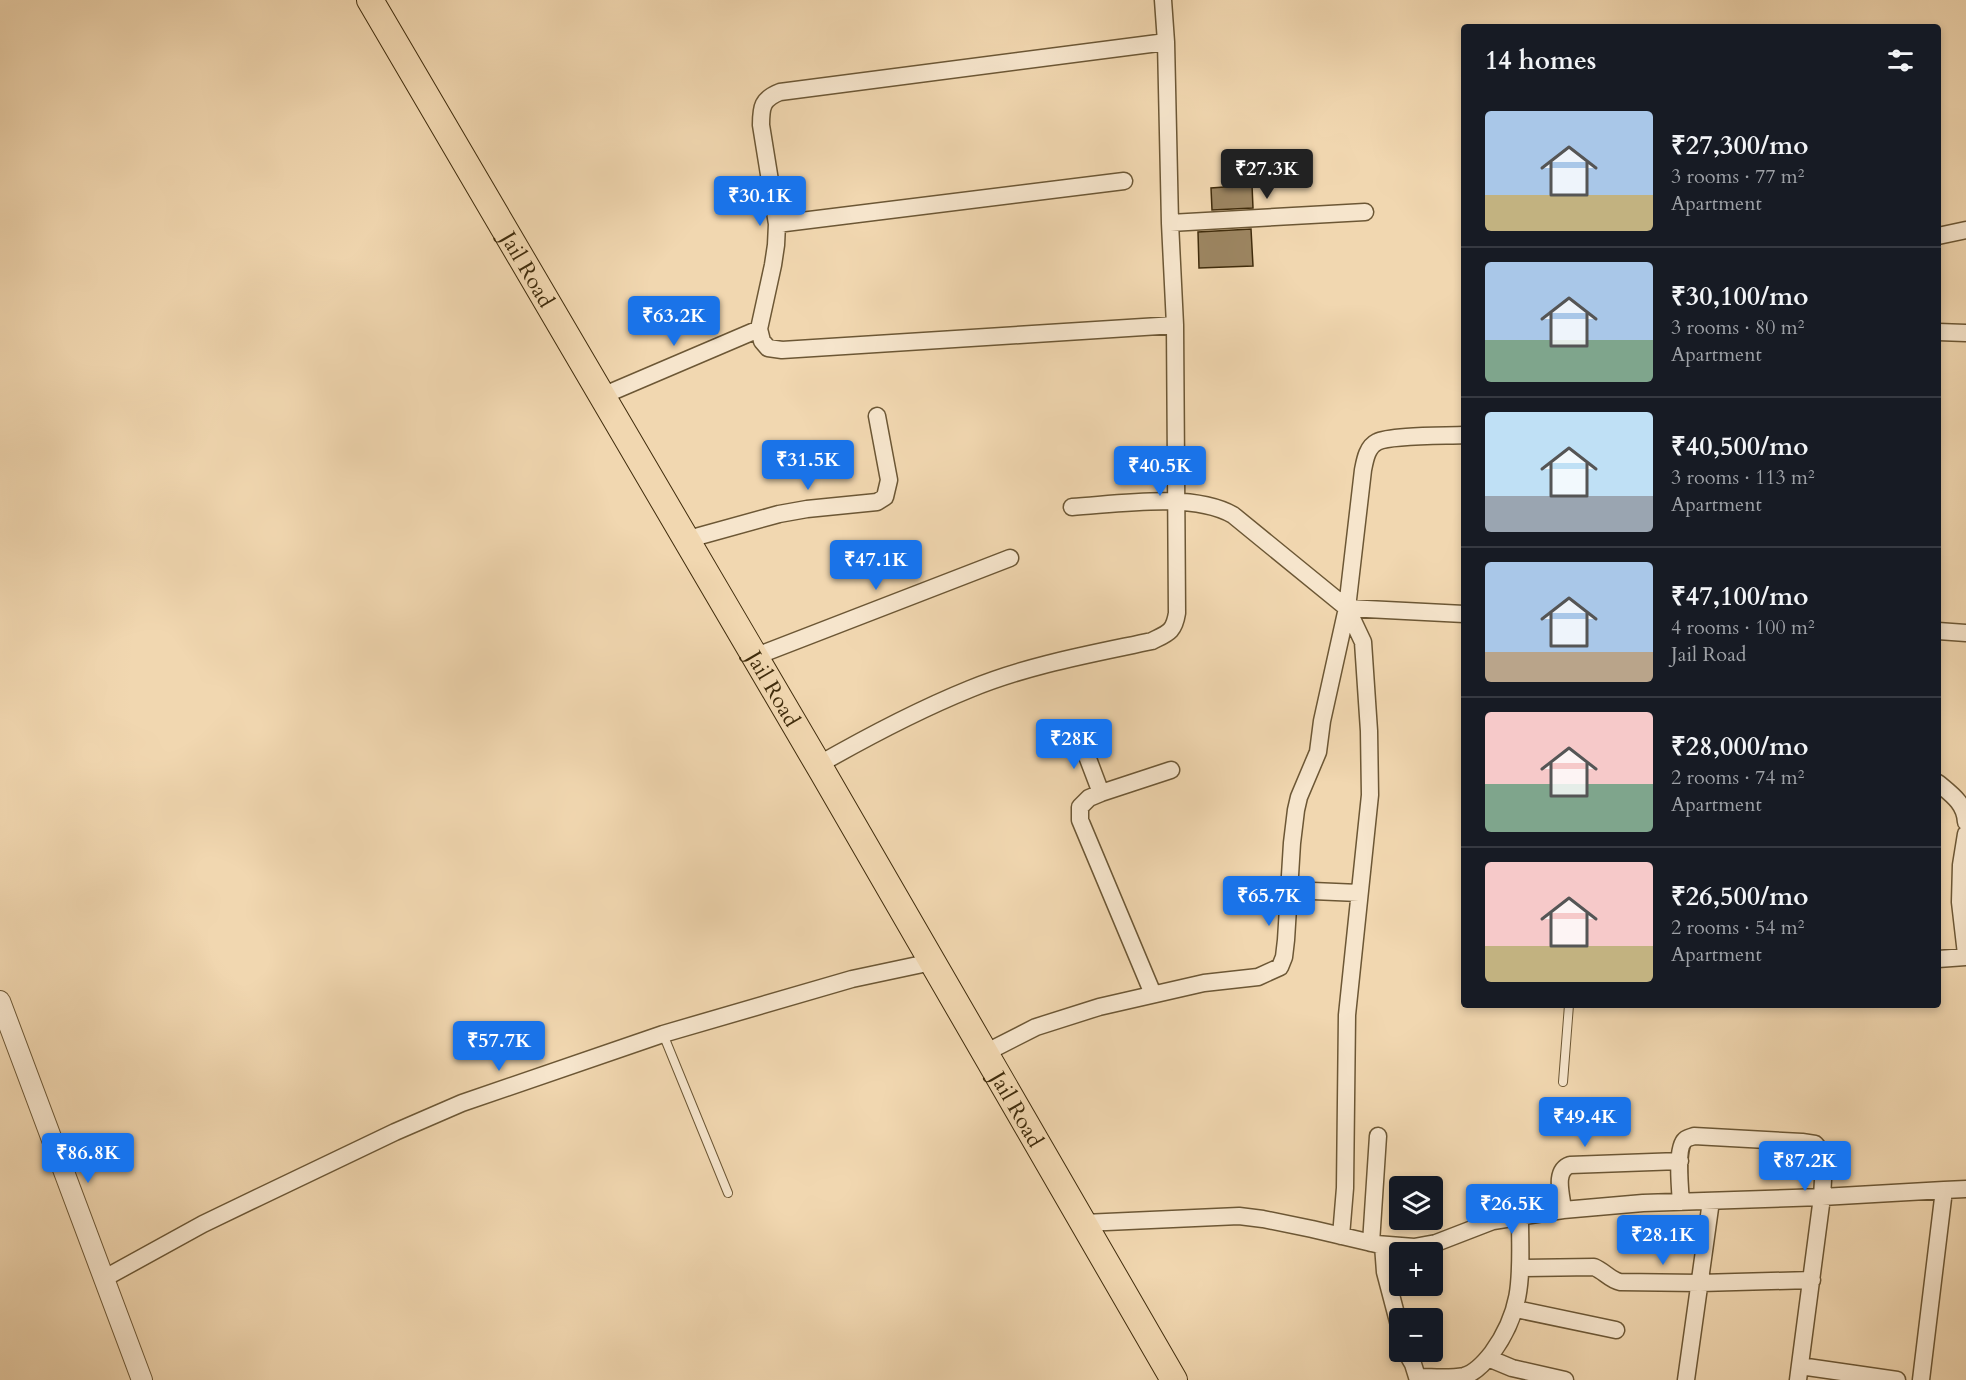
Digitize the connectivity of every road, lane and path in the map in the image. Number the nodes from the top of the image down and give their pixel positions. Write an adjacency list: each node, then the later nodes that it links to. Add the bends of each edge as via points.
1 (370, 0): 14 (main road, Jail Road)
2 (1163, 0): 3 (street)
3 (1166, 42): 6 (street); 7 (street, via 768,96 761,110 761,125)
4 (1124, 181): 7 (street)
5 (1365, 212): 6 (street)
6 (1170, 223): 10 (street)
7 (777, 224): 11 (street)
8 (1966, 230): 9 (street)
9 (1941, 235)
10 (1175, 325): 11 (street, via 782,350 768,348); 17 (street)
11 (759, 329): 14 (street)
12 (1941, 332): 13 (street)
13 (1966, 333)
14 (602, 396): 19 (main road, Jail Road)
15 (878, 416): 19 (street, via 889,480 885,497 877,502 779,514)
16 (1461, 435): 21 (street, via 1392,438 1377,442 1366,453)
17 (1177, 501): 18 (street); 21 (street, via 1203,503 1233,515); 27 (street, via 1177,613 1175,627 1166,635 971,688)
18 (1072, 507)
19 (685, 540): 25 (main road, Jail Road)
20 (1010, 558): 25 (street)
21 (1347, 608): 22 (street); 33 (street, via 1318,752 1296,810); 34 (street, via 1363,642 1371,762)
22 (1461, 614)
23 (1941, 631): 24 (street)
24 (1966, 633)
25 (754, 657): 27 (main road, Jail Road)
26 (1080, 735): 30 (street)
27 (818, 765): 37 (main road, Jail Road)
28 (1171, 770): 30 (street)
29 (1941, 786): 31 (street, via 1960,803)
30 (1101, 793): 38 (street, via 1080,807 1080,820)
31 (1966, 822)
32 (1966, 834): 35 (street, via 1960,902)
33 (1289, 890): 34 (street); 38 (street, via 1280,967 1258,977)
34 (1359, 893): 55 (street, via 1347,1015)
35 (1966, 955): 36 (street)
36 (1941, 959)
37 (932, 962): 41 (street, via 852,980); 42 (main road, Jail Road)
38 (1153, 994): 42 (street, via 1054,1020)
39 (0, 1001): 58 (street)
40 (1569, 1008): 43 (lane)
41 (663, 1034): 48 (lane); 58 (street, via 462,1103 413,1124 203,1224)
42 (985, 1053): 54 (main road, Jail Road)
43 (1563, 1082)
44 (1378, 1136): 56 (street)
45 (1680, 1161): 49 (street, via 1681,1145 1694,1136 1815,1144 1824,1163); 51 (street); 52 (street, via 1564,1168 1560,1179)
46 (1966, 1189): 47 (street)
47 (1944, 1190): 49 (street); 73 (street)
48 (728, 1193)
49 (1822, 1197): 50 (street); 59 (street)
50 (1711, 1200): 51 (street); 60 (street)
51 (1681, 1202): 52 (street)
52 (1563, 1210): 53 (street)
53 (1520, 1216): 56 (street, via 1487,1223 1436,1243 1414,1247); 57 (street)
54 (1084, 1223): 55 (street, via 1239,1216); 69 (main road, Jail Road)
55 (1341, 1236): 56 (street)
56 (1377, 1244): 61 (street)
57 (1520, 1268): 60 (street, via 1594,1268 1620,1282); 62 (street)
58 (103, 1279): 68 (street)
59 (1812, 1280): 60 (street); 66 (street)
60 (1700, 1283): 71 (street)
61 (1394, 1308)
62 (1516, 1309): 63 (street); 64 (street)
63 (1616, 1330)
64 (1488, 1358): 67 (street, via 1466,1376); 70 (street, via 1512,1368)
65 (1411, 1362): 67 (street)
66 (1799, 1373): 72 (street)
67 (1418, 1378)
68 (142, 1380)
69 (1174, 1380)
70 (1565, 1380)
71 (1686, 1380)
72 (1898, 1380)
73 (1922, 1380)

